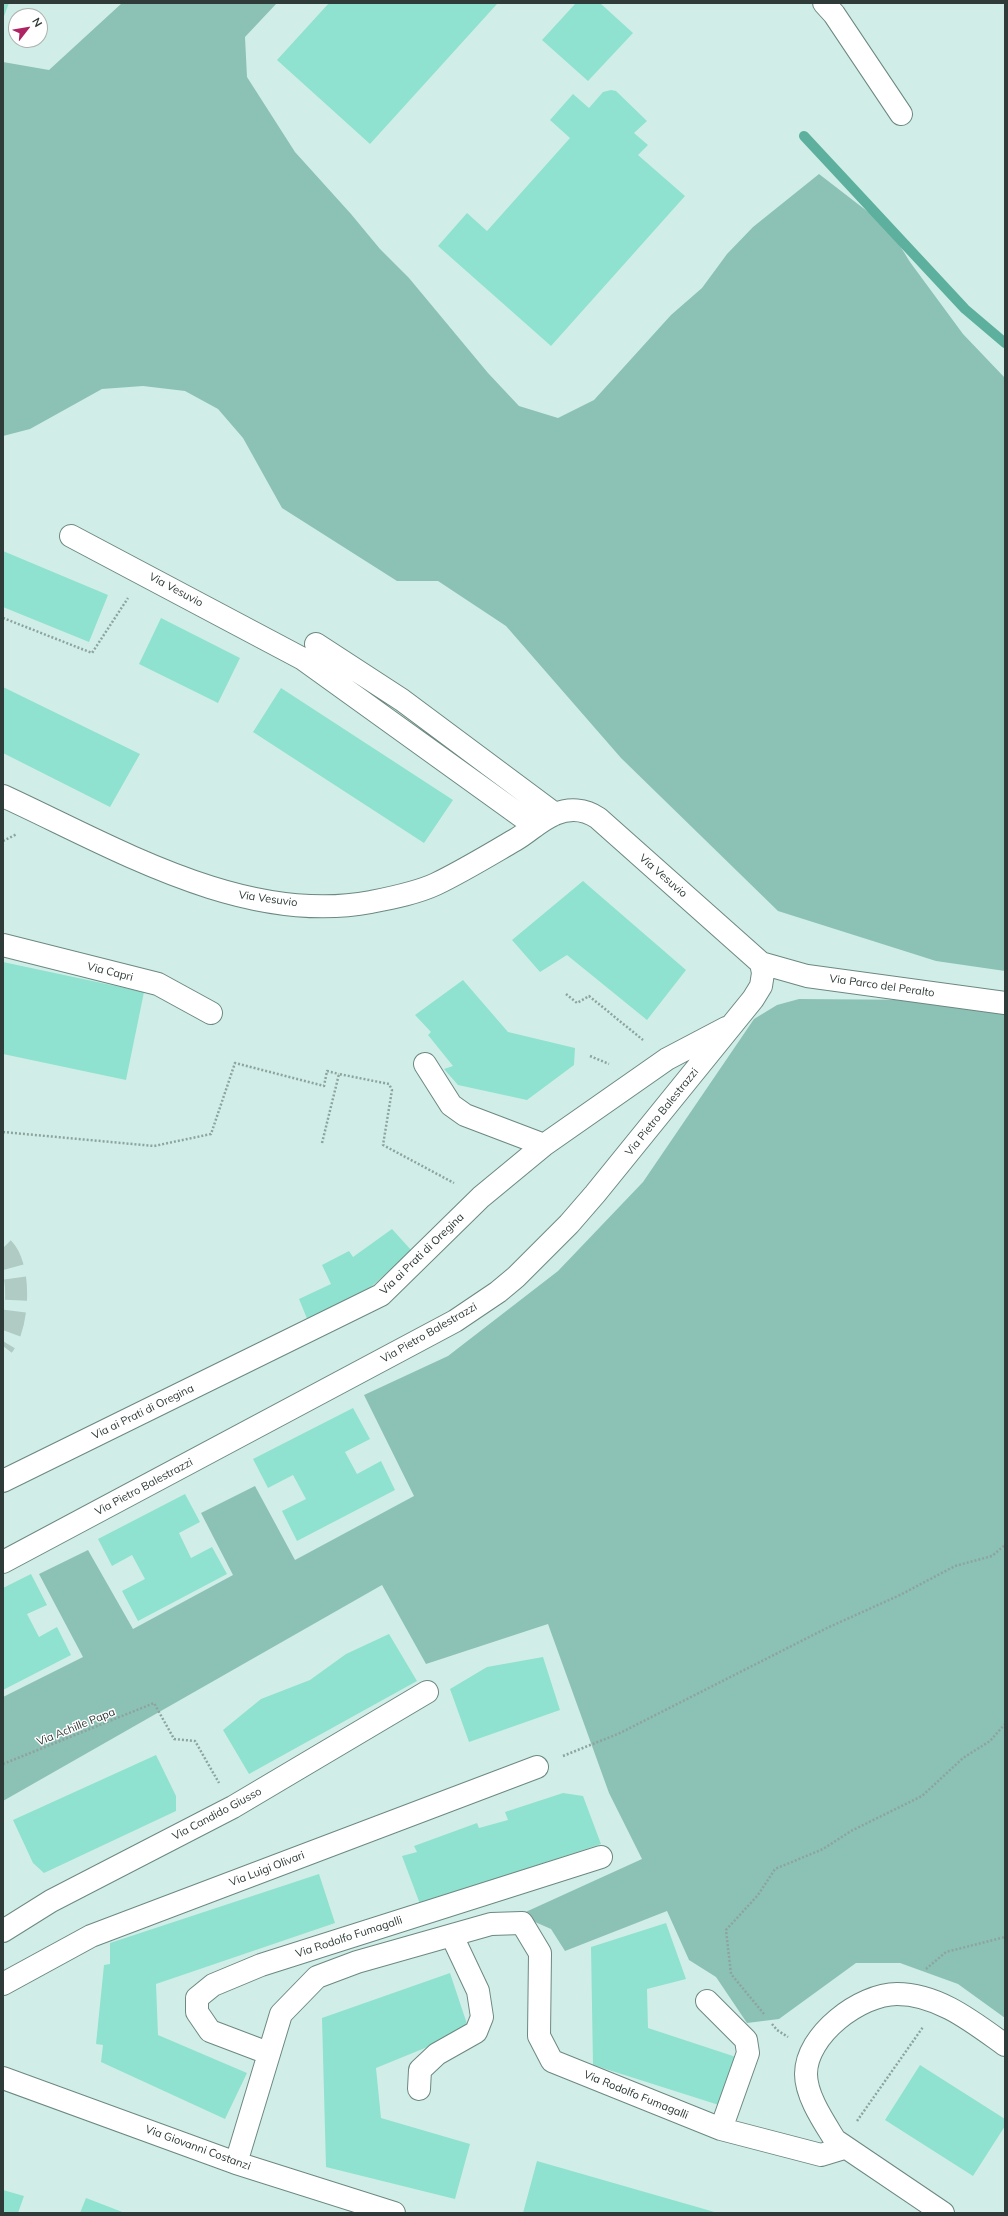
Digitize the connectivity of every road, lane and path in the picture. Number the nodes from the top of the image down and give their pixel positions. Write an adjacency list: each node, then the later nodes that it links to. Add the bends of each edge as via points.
1 (824, 3): 2 (street)
2 (901, 114)
3 (71, 536): 4 (street, Via Vesuvio)
4 (144, 573): 5 (path, via 92,653); 9 (street, Via Vesuvio, via 304,659)
5 (3, 618)
6 (316, 644): 8 (street, via 402,700)
7 (3, 796): 9 (street, Via Vesuvio, via 135,858 220,891 264,900 303,904 347,905 371,902 434,884)
8 (555, 814): 9 (street, Via Vesuvio); 11 (street, Via Vesuvio, via 576,810 592,814)
9 (535, 826)
10 (3, 945): 14 (street, Via Capri, via 158,984)
11 (761, 963): 13 (street, Via Parco del Peralto, via 807,976); 15 (street, Via Pietro Balestrazzi, via 761,986)
12 (566, 994): 16 (path, via 577,1003 589,996)
13 (1005, 1003)
14 (211, 1013)
15 (729, 1027): 16 (street, Via ai Prati di Oregina); 25 (street, Via Pietro Balestrazzi, via 714,1049 569,1224 498,1292 455,1321)
16 (667, 1059): 21 (street, Via ai Prati di Oregina)
17 (425, 1064): 21 (street, via 451,1105 465,1115)
18 (339, 1074): 19 (path, via 327,1071 324,1086 235,1063 211,1134 154,1146); 20 (path); 22 (path, via 389,1084 392,1090 383,1145)
19 (3, 1132)
20 (322, 1143)
21 (544, 1145): 22 (street, Via ai Prati di Oregina)
22 (481, 1197): 23 (street, Via ai Prati di Oregina, via 381,1295)
23 (3, 1481)
24 (1005, 1546): 29 (path, via 992,1556 955,1566 900,1595 827,1628 620,1733)
25 (3, 1562)
26 (427, 1692): 30 (street, Via Candido Giusso)
27 (1005, 1724): 40 (path, via 990,1741 962,1758 922,1796 851,1831 823,1849 775,1869 758,1895 726,1930 731,1974 776,2030)
28 (3, 1764): 30 (path, Via Achille Papa, via 154,1703 174,1740 195,1741)
29 (537, 1767): 35 (street, Via Luigi Olivari, via 91,1936)
30 (233, 1807): 32 (street, Via Candido Giusso, via 51,1901)
31 (602, 1857): 41 (street, Via Rodolfo Fumagalli, via 262,1965 213,1985 197,1998 197,2012 210,2031)
32 (3, 1930)
33 (452, 1936): 41 (street, Via Rodolfo Fumagalli, via 357,1962 317,1977 281,2014); 43 (street, via 478,1991 482,2017 476,2032 437,2054 420,2070); 45 (street, Via Rodolfo Fumagalli, via 491,1924 522,1923 540,1953 539,2036 552,2061)
34 (1005, 1937): 36 (path, via 946,1952)
35 (3, 1984)
36 (896, 1994): 38 (street, via 923,1997); 40 (street, via 869,1999 848,2012 829,2026)
37 (707, 2001): 45 (street, via 746,2040 748,2053)
38 (947, 2006): 39 (street); 44 (path, via 925,2025)
39 (1005, 2045)
40 (811, 2051): 46 (street, via 806,2074 813,2100 824,2123 835,2140)
41 (268, 2053): 47 (street, Via Rodolfo Fumagalli)
42 (3, 2078): 47 (street, Via Giovanni Costanzi)
43 (419, 2089)
44 (858, 2119)
45 (721, 2129): 46 (street, Via Rodolfo Fumagalli, via 821,2155)
46 (844, 2148): 49 (street)
47 (236, 2163): 48 (street, Via Giovanni Costanzi)
48 (394, 2213)
49 (943, 2213)

